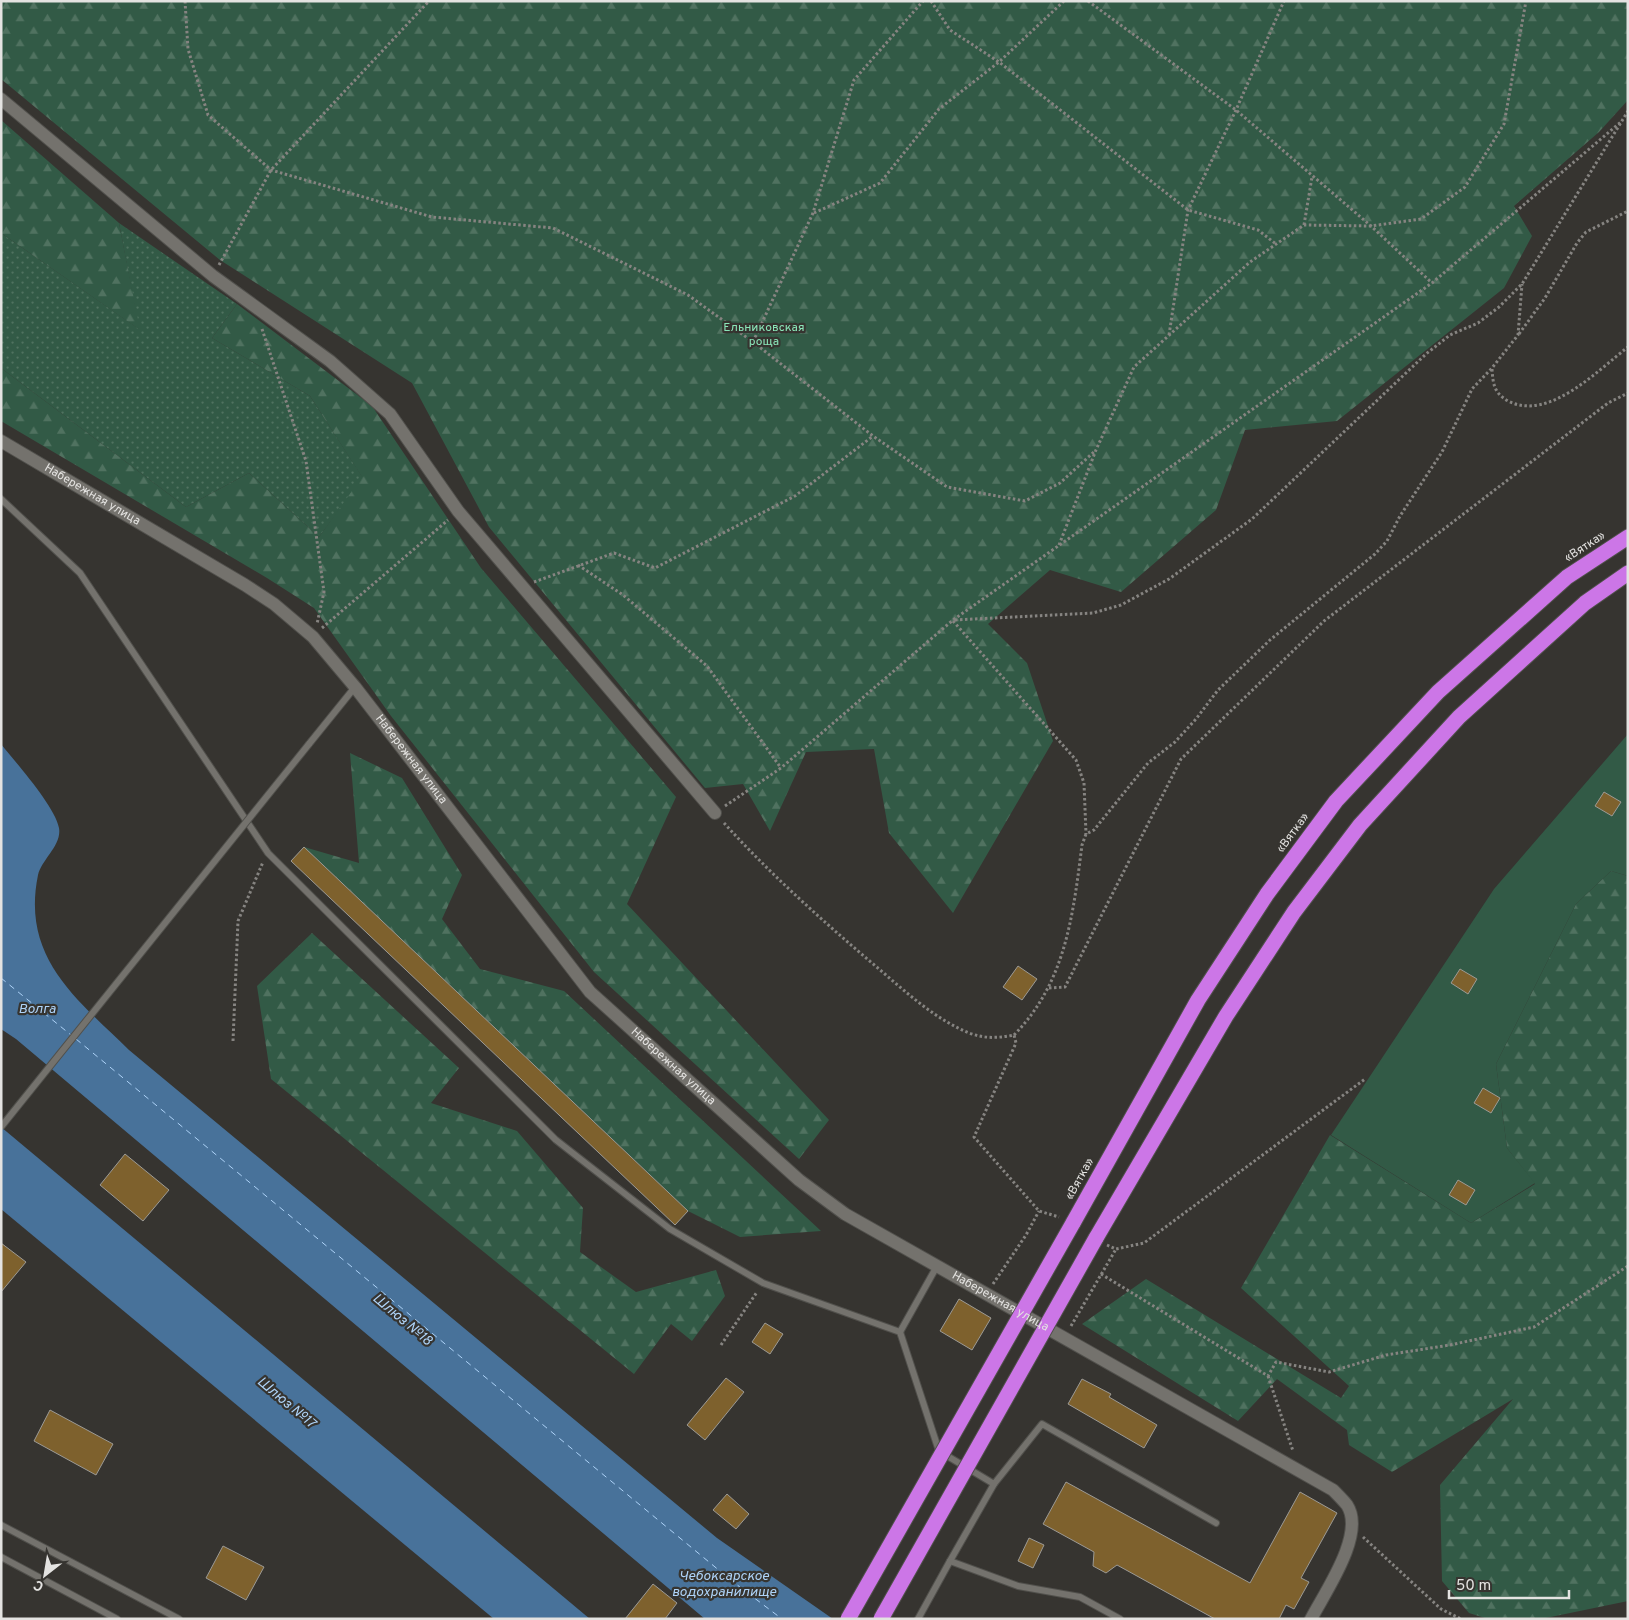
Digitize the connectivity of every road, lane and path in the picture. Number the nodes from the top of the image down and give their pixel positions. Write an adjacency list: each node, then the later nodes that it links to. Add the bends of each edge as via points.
1 (185, 1): 14 (path, via 188,49 208,115)
2 (429, 1): 14 (path)
3 (923, 1): 18 (path, via 854,80)
4 (931, 1): 9 (path, via 950,30)
5 (1064, 1): 9 (path)
6 (1088, 1): 11 (path)
7 (1284, 1): 11 (path)
8 (1526, 1): 20 (path, via 1504,124 1465,187 1421,219)
9 (1000, 62): 16 (path); 18 (path, via 939,110 880,183)
10 (1, 99): 22 (street)
11 (1236, 110): 15 (path); 16 (path)
12 (1628, 111): 13 (path)
13 (1622, 121): 23 (path); 24 (path)
14 (271, 170): 22 (path); 28 (path, via 432,217 553,228 688,295)
15 (1312, 177): 19 (path); 20 (path)
16 (1188, 210): 21 (path, via 1258,230); 27 (path)
17 (1628, 211): 26 (path, via 1586,232)
18 (813, 213): 28 (path)
19 (1304, 225): 20 (path); 21 (path)
20 (1371, 226): 23 (path)
21 (1276, 244): 27 (path, via 1250,262)
22 (213, 276): 36 (street, via 330,361 390,414)
23 (1432, 283): 38 (path)
24 (1522, 284): 26 (path); 42 (path, via 1478,323 1450,335 1426,354 1252,519 1170,578 1121,605 1093,613)
25 (260, 325): 43 (path, via 306,461 324,592)
26 (1518, 335): 30 (path)
27 (1169, 336): 34 (path, via 1134,367)
28 (753, 342): 32 (path)
29 (1628, 347): 30 (path, via 1555,401 1536,407 1515,404 1500,396 1493,385)
30 (1492, 368): 47 (path, via 1472,389 1442,452 1387,541 1270,640 1218,690 1175,742 1148,763 1094,830)
31 (1628, 393): 49 (path, via 1608,403 1324,622 1182,759 1066,987)
32 (873, 436): 34 (path, via 947,488 1025,501 1060,483); 39 (path, via 795,496 655,568 614,553)
33 (1, 441): 43 (street, Набережная улица, via 211,564 274,604)
34 (1096, 450): 38 (path)
35 (1, 499): 48 (lane, via 80,573)
36 (458, 511): 41 (street); 43 (path)
37 (1628, 537): 55 (highway, «Вятка», via 1567,576 1445,686 1336,801 1267,894 1198,1000)
38 (1059, 546): 42 (path)
39 (577, 565): 41 (path); 45 (path, via 623,595 707,666)
40 (1628, 573): 75 (highway, bridge, via 1585,603 1459,717 1360,825 1294,912 1226,1016 1096,1238)
41 (522, 587): 46 (street)
42 (953, 620): 45 (path); 47 (path, via 1076,760 1084,783)
43 (314, 636): 44 (street, Набережная улица)
44 (355, 687): 53 (lane, bridge); 56 (street, Набережная улица, via 590,992 799,1180 845,1214)
45 (781, 768): 46 (path)
46 (715, 813): 50 (path, via 752,854 832,929 917,1001 943,1020 971,1033 996,1038)
47 (1086, 834): 49 (path, via 1072,920)
48 (268, 853): 51 (path, via 238,921); 59 (lane, via 556,1140 670,1229)
49 (1049, 988): 50 (path, via 1029,1020)
50 (1014, 1035): 54 (path, via 1016,1043 974,1137)
51 (233, 1041)
52 (1365, 1079): 58 (path, via 1144,1243 1116,1249)
53 (1, 1127)
54 (1038, 1211): 55 (path); 60 (path, via 1026,1235)
55 (1072, 1223): 74 (highway, «Вятка», bridge)
56 (937, 1266): 60 (street, Набережная улица); 61 (lane)
57 (1628, 1266): 64 (path, via 1534,1327 1386,1355 1330,1372 1276,1362)
58 (1101, 1274): 62 (path); 64 (path)
59 (762, 1283): 61 (lane); 63 (path)
60 (986, 1294): 62 (street, Набережная улица)
61 (900, 1332): 66 (lane, via 938,1451)
62 (1065, 1338): 65 (street, Набережная улица)
63 (721, 1345)
64 (1268, 1376): 65 (path)
65 (1300, 1470): 69 (street, Набережная улица, via 1348,1506)
66 (994, 1484): 67 (lane, via 1042,1424); 71 (lane)
67 (1216, 1523)
68 (1, 1525): 73 (lane)
69 (1352, 1526): 78 (street, Набережная улица, via 1347,1551); 79 (path, via 1442,1609)
70 (1, 1557): 72 (lane)
71 (950, 1561): 76 (lane); 77 (lane, via 1018,1586 1080,1597)
72 (117, 1619)
73 (179, 1619)
74 (848, 1619)
75 (881, 1619)
76 (918, 1619)
77 (1120, 1619)
78 (1311, 1619)
79 (1461, 1619)

